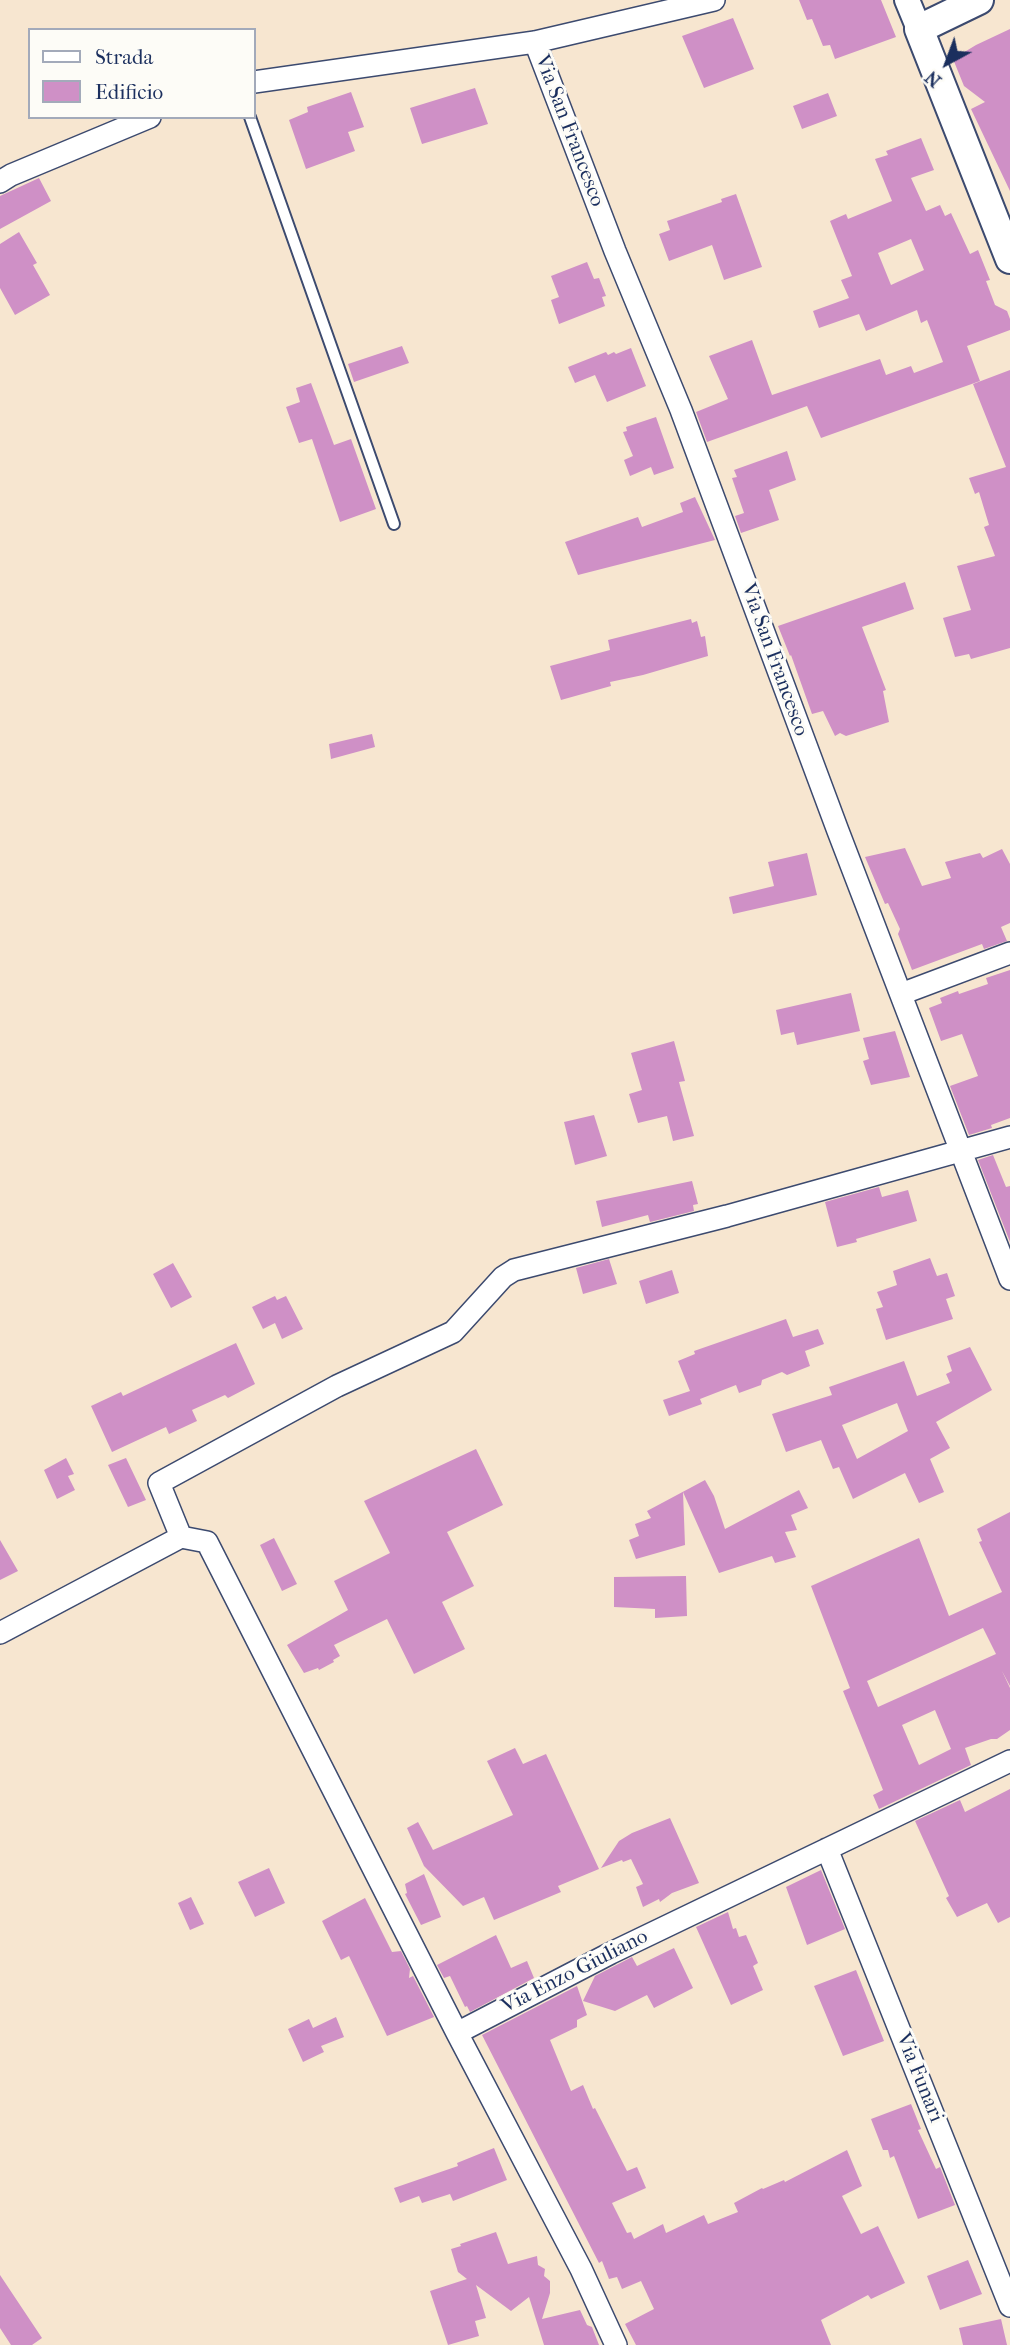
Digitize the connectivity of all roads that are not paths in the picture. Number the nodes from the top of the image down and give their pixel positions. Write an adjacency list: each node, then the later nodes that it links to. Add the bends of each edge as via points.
1 (714, 0): 5 (street)
2 (908, 0): 4 (street)
3 (979, 0): 4 (main road)
4 (919, 29): 10 (main road)
5 (535, 42): 6 (street); 13 (street, Via San Francesco, via 681,410)
6 (256, 82)
7 (145, 119): 9 (street)
8 (251, 119): 11 (lane)
9 (0, 182)
10 (1010, 259)
11 (394, 524)
12 (1010, 953): 13 (street)
13 (901, 995): 15 (street, Via San Francesco)
14 (1010, 1137): 15 (street)
15 (962, 1152): 16 (street, Via San Francesco); 17 (street, via 514,1270 453,1332 337,1386 159,1483)
16 (1010, 1279)
17 (181, 1537): 18 (street); 21 (street, via 207,1542)
18 (0, 1633)
19 (1010, 1761): 20 (street, Via Enzo Giuliano)
20 (827, 1849): 21 (street, Via Enzo Giuliano); 22 (street, Via Funari)
21 (457, 2033): 23 (street)
22 (1010, 2306)
23 (616, 2345)

